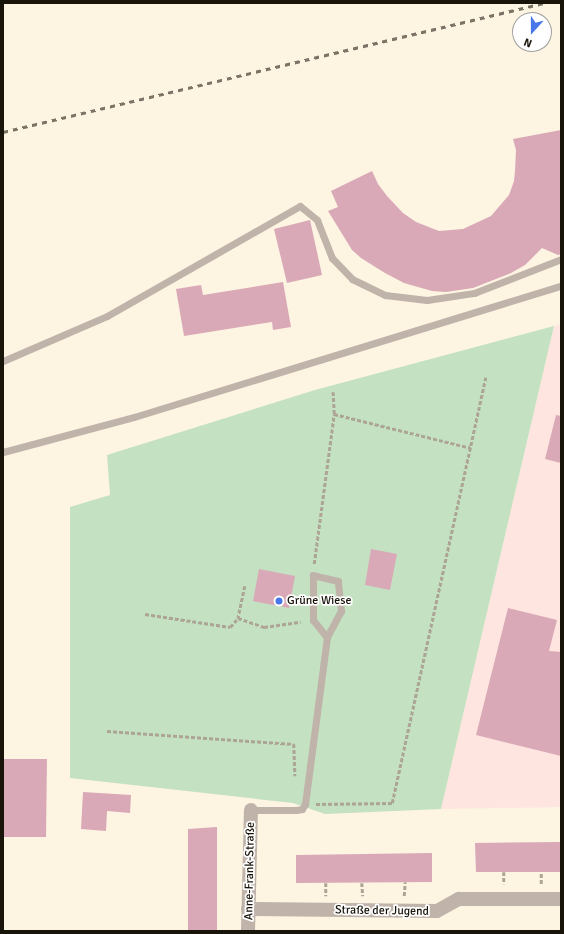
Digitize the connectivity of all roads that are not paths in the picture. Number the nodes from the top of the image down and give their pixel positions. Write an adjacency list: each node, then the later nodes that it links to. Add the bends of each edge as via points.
1 (561, 259): 3 (lane, via 474,293 427,300 385,295 352,279 332,258 317,220 300,206 107,316)
2 (561, 286): 4 (lane, via 134,417)
3 (3, 361)
4 (3, 452)
5 (327, 637): 5 (lane, via 341,612 338,581 313,575 313,620); 6 (lane, via 305,804 302,809 296,810)
6 (251, 810): 8 (street, Anne-Frank-Straße)
7 (561, 899): 8 (street, Straße der Jugend, via 459,899 437,911)
8 (248, 909): 9 (street, Anne-Frank-Straße)
9 (248, 931)

